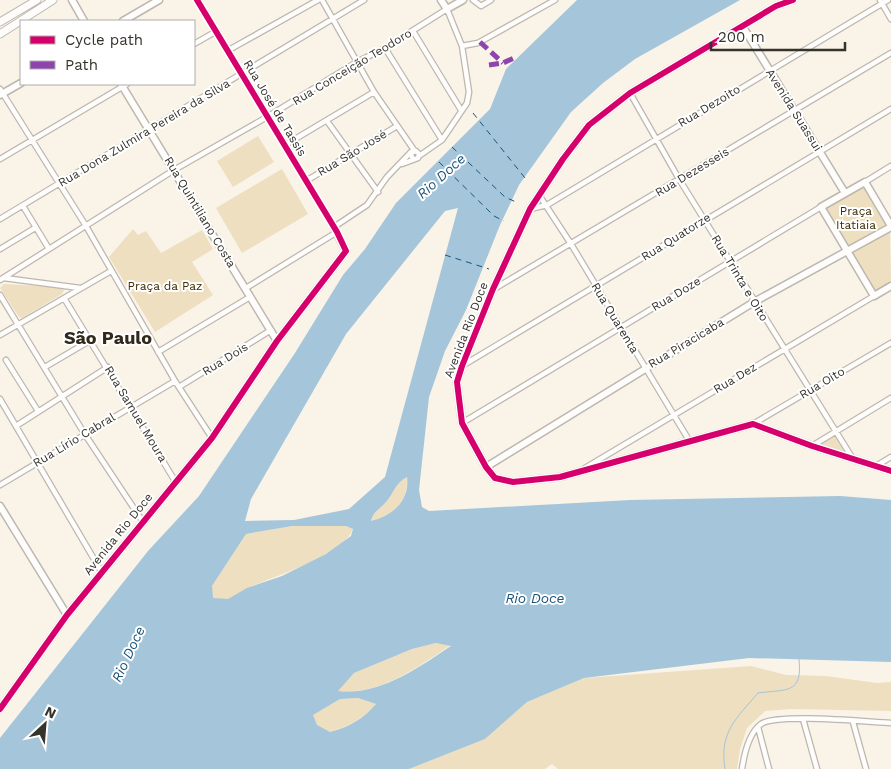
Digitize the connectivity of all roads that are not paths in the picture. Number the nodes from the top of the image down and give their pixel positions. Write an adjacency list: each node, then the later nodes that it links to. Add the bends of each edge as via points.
1 (37, 0): 23 (main road)
2 (53, 0): 19 (main road)
3 (72, 0): 20 (street)
4 (159, 0): 21 (street)
5 (197, 0): 26 (street, Rua José de Tassis)
6 (320, 0): 17 (street); 31 (street)
7 (364, 0): 17 (street, Rua Dona Zulmira Pereira da Silva)
8 (442, 0): 16 (street)
9 (463, 0): 16 (street)
10 (473, 0): 11 (street, via 481,6)
11 (491, 0)
12 (555, 0): 29 (street, via 478,43)
13 (793, 0): 24 (street, Avenida Rio Doce, via 776,6)
14 (888, 0): 15 (street, Rua Dezoito)
15 (881, 2): 18 (street); 34 (street, Rua Dezoito)
16 (447, 9): 25 (street, Rua Conceição Teodoro); 29 (street)
17 (333, 19): 33 (street); 35 (street, Rua Dona Zulmira Pereira da Silva)
18 (891, 19)
19 (22, 20)
20 (83, 20)
21 (125, 20)
22 (20, 21): 27 (main road)
23 (0, 22)
24 (743, 27): 34 (street, Avenida Suassui); 40 (street, Avenida Rio Doce)
25 (412, 31): 30 (street, Rua Conceição Teodoro); 42 (street)
26 (215, 32): 28 (street); 31 (street, Rua José de Tassis)
27 (0, 34)
28 (195, 43)
29 (462, 46): 42 (street, via 469,92 467,103)
30 (385, 48): 33 (street, Rua Conceição Teodoro); 50 (street)
31 (227, 52): 35 (street, Rua José de Tassis)
32 (891, 53): 43 (street, Rua Dezesseis)
33 (357, 62): 38 (street); 44 (street, Rua Conceição Teodoro)
34 (769, 70): 43 (street, Avenida Suassui); 48 (street, Rua Dezoito)
35 (242, 73): 44 (street, Rua José de Tassis); 47 (street, Rua Dona Zulmira Pereira da Silva)
36 (20, 84): 39 (street)
37 (124, 85): 47 (street, Rua Quintiliano Costa); 49 (street)
38 (374, 92): 45 (street); 46 (street)
39 (1, 93): 49 (street)
40 (630, 93): 48 (street, Rua Trinta e Oito); 67 (street, Avenida Rio Doce, via 589,125)
41 (891, 109): 53 (street, Rua Quatorze)
42 (461, 110): 50 (street)
43 (794, 111): 53 (street, Avenida Suassui); 61 (street, Rua Dezesseis)
44 (267, 117): 51 (street, Rua José de Tassis); 60 (street, Rua Conceição Teodoro)
45 (327, 121): 51 (street); 54 (street)
46 (397, 126): 52 (street); 54 (street, Rua São José)
47 (149, 129): 60 (street, Rua Quintiliano Costa); 64 (street, Rua Dona Zulmira Pereira da Silva)
48 (655, 138): 61 (street, Rua Trinta e Oito); 68 (street, Rua Dezoito)
49 (31, 140): 56 (street); 64 (street)
50 (442, 140): 55 (street)
51 (285, 145): 62 (street, Rua José de Tassis)
52 (413, 151): 55 (street, via 417,151); 57 (street, via 410,155); 58 (street)
53 (819, 151): 66 (street, Avenida Suassui); 73 (street, Rua Quatorze)
54 (352, 154): 62 (street, Rua São José); 65 (street)
55 (419, 156): 57 (street)
56 (0, 159)
57 (413, 159): 58 (street)
58 (399, 166): 65 (street)
59 (891, 166): 63 (street, Rua Doze)
60 (174, 170): 74 (street, Rua Conceição Teodoro); 88 (street, Rua Quintiliano Costa)
61 (679, 179): 73 (street, Rua Trinta e Oito); 78 (street, Rua Dezesseis)
62 (306, 181): 77 (street, Rua José de Tassis)
63 (865, 182): 66 (street, Rua Doze); 75 (street)
64 (59, 185): 69 (street, Rua Dona Zulmira Pereira da Silva); 74 (street)
65 (378, 192): 77 (street)
66 (845, 193): 70 (street, Rua Doze)
67 (539, 195): 68 (street, Rua Quarenta); 71 (street, Avenida Rio Doce)
68 (546, 205): 71 (street, Rua Dezoito); 78 (street, Rua Quarenta)
69 (22, 206): 72 (street, Rua Dona Zulmira Pereira da Silva); 76 (street)
70 (822, 207): 81 (street); 82 (street, Rua Doze)
71 (530, 209): 89 (street, Avenida Rio Doce)
72 (0, 219)
73 (705, 219): 82 (street, Rua Trinta e Oito); 86 (street, Rua Quatorze)
74 (86, 226): 80 (street, Rua Conceição Teodoro); 83 (street)
75 (891, 227): 81 (street, Rua Piracicaba)
76 (36, 228): 79 (street); 80 (street)
77 (336, 230): 88 (street); 100 (street, Avenida Rio Doce, via 346,251)
78 (571, 244): 86 (street, Rua Quarenta); 89 (street, Rua Dezesseis)
79 (0, 249)
80 (49, 249): 84 (street, Rua Conceição Teodoro)
81 (848, 251): 91 (street); 94 (street, Rua Piracicaba)
82 (730, 262): 94 (street, Rua Trinta e Oito); 96 (street, Rua Doze)
83 (111, 271): 87 (street); 103 (street)
84 (2, 279): 87 (street)
85 (891, 286): 91 (street, Rua Dez)
86 (596, 287): 96 (street, Rua Quarenta); 105 (street, Rua Quatorze)
87 (80, 288): 93 (street)
88 (246, 288): 92 (street, Rua Quintiliano Costa)
89 (493, 289): 105 (street, Avenida Rio Doce)
90 (0, 295): 95 (street)
91 (874, 296): 102 (street, Rua Dez)
92 (250, 297): 97 (street, Rua Quintiliano Costa); 103 (street)
93 (64, 298): 95 (street); 99 (street, Rua Samuel Moura)
94 (754, 302): 102 (street, Rua Trinta e Oito); 108 (street, Rua Piracicaba)
95 (18, 325): 98 (street); 106 (street)
96 (622, 328): 108 (street, Rua Quarenta); 118 (street, Rua Doze)
97 (271, 330): 100 (street, Rua Quintiliano Costa); 110 (street, Rua Dois)
98 (0, 335)
99 (91, 340): 106 (street); 107 (street, Rua Samuel Moura)
100 (277, 341): 123 (street, Avenida Rio Doce)
101 (891, 343): 111 (street, Rua Oito)
102 (783, 349): 111 (street, Rua Trinta e Oito); 117 (street, Rua Dez)
103 (158, 352): 109 (street)
104 (6, 360): 116 (street)
105 (462, 366): 118 (street, Avenida Rio Doce, via 457,389)
106 (44, 367): 112 (street)
107 (108, 367): 112 (street); 115 (street, Rua Samuel Moura)
108 (644, 368): 117 (street, Rua Quarenta); 130 (street, Rua Piracicaba)
109 (174, 380): 110 (street); 115 (street, Rua Lírio Cabral)
110 (179, 387): 123 (street)
111 (810, 391): 119 (street, Rua Oito); 121 (street, Rua Trinta e Oito)
112 (62, 397): 116 (street); 122 (street)
113 (891, 398): 121 (street)
114 (0, 399): 120 (street)
115 (130, 405): 122 (street, Rua Lírio Cabral); 133 (street, Rua Samuel Moura)
116 (38, 411): 120 (street)
117 (672, 415): 124 (street, Rua Quarenta); 132 (street, Rua Dez)
118 (462, 423): 130 (street, Avenida Rio Doce)
119 (753, 424): 124 (street, Avenida Rio Doce); 125 (street)
120 (16, 426): 128 (street)
121 (837, 432): 125 (street); 127 (street, Rua Trinta e Oito)
122 (84, 433): 128 (street, Rua Lírio Cabral); 136 (street)
123 (212, 438): 133 (street, Avenida Rio Doce)
124 (690, 442): 132 (street, Avenida Rio Doce)
125 (812, 446): 127 (street)
126 (891, 457): 129 (street)
127 (854, 460): 129 (street)
128 (38, 462): 134 (street, Rua Lírio Cabral); 137 (street)
129 (876, 466): 131 (street)
130 (486, 467): 132 (street, Avenida Rio Doce, via 496,478 513,482)
131 (891, 471)
132 (580, 472)
133 (175, 481): 136 (street, Avenida Rio Doce)
134 (0, 485)
135 (0, 506): 138 (street)
136 (143, 522): 137 (street, Avenida Rio Doce)
137 (102, 571): 138 (street, Avenida Rio Doce)
138 (66, 615): 139 (street, Avenida Rio Doce)
139 (0, 709)
140 (803, 719): 141 (street); 143 (street, via 776,720); 146 (street)
141 (853, 722): 142 (street); 147 (street)
142 (891, 723)
143 (758, 727): 144 (street, via 751,738); 145 (street)
144 (742, 769)
145 (769, 769)
146 (817, 769)
147 (866, 769)

